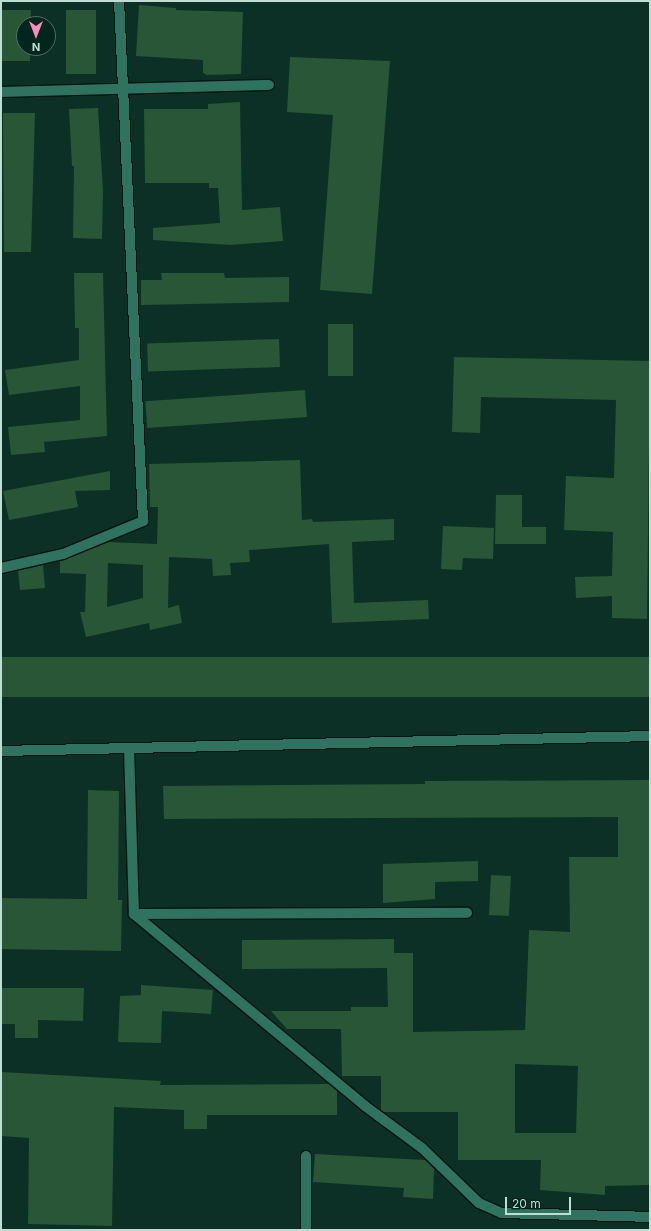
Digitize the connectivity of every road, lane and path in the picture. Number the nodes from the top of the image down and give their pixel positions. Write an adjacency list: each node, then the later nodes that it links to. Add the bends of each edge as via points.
1 (119, 1): 3 (street)
2 (269, 85): 3 (street)
3 (122, 89): 4 (street); 5 (street, via 143,521 63,554)
4 (1, 92)
5 (1, 568)
6 (650, 736): 7 (street)
7 (129, 748): 8 (street); 10 (street)
8 (1, 750)
9 (467, 913): 10 (street)
10 (134, 914): 12 (street, via 365,1106 422,1148 479,1203 501,1213)
11 (306, 1156): 13 (street)
12 (650, 1217)
13 (306, 1230)

